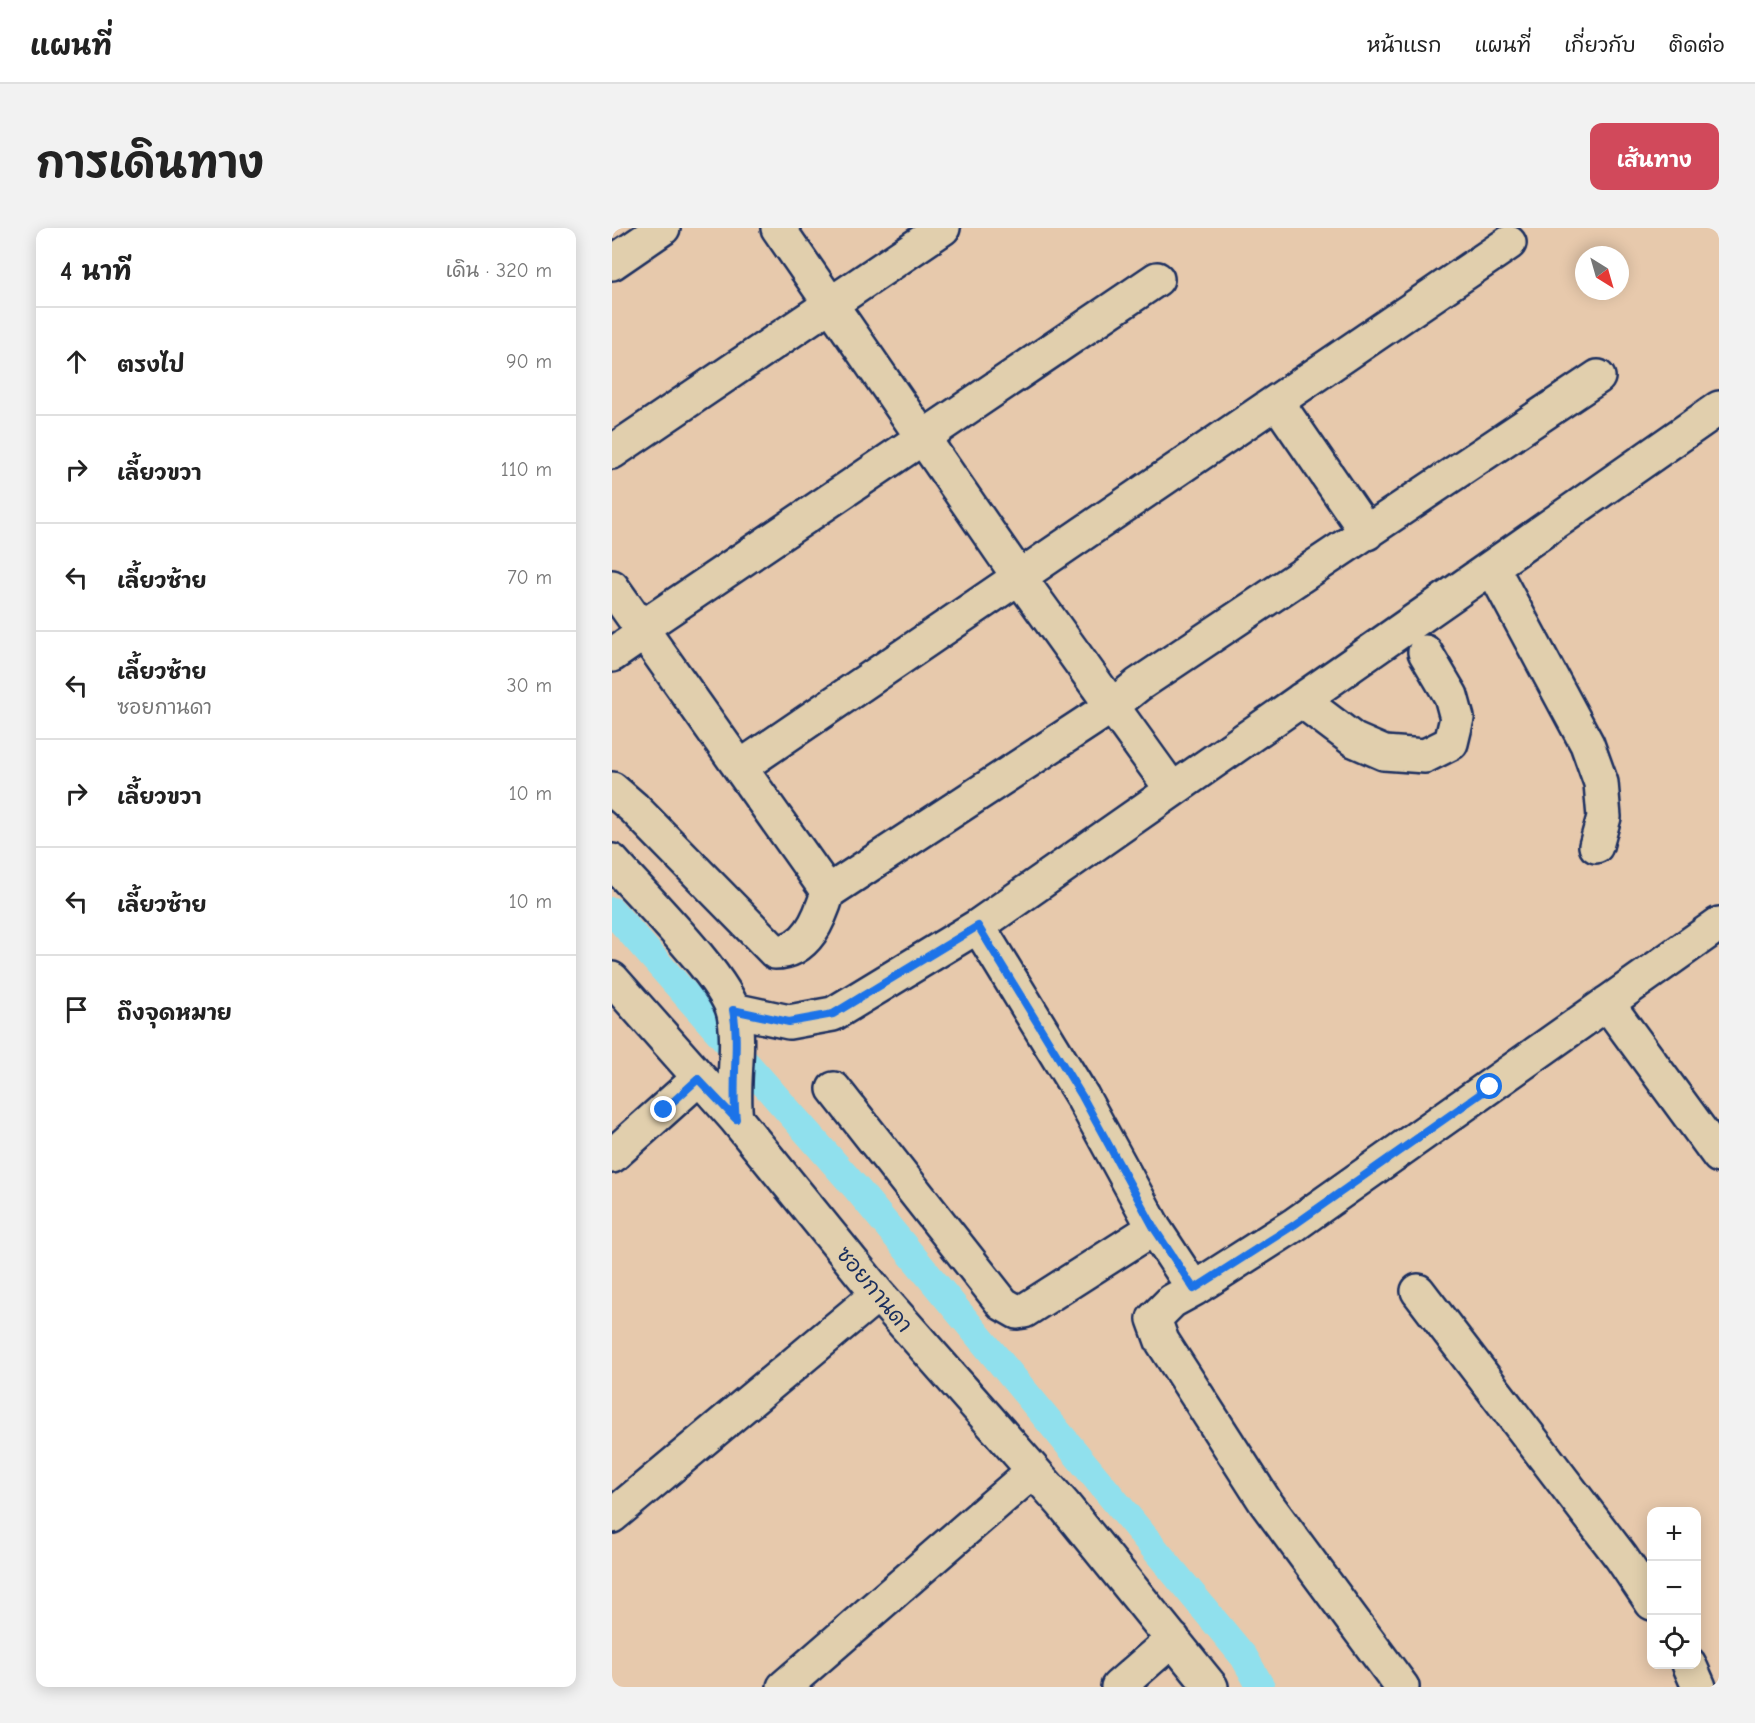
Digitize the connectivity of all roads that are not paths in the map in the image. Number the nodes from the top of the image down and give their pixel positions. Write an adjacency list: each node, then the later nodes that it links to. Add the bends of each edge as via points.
1 (663, 228): 5 (street)
2 (778, 228): 7 (street)
3 (942, 228): 7 (street)
4 (1509, 243): 9 (street)
5 (612, 263)
6 (1157, 279): 11 (street)
7 (831, 303): 11 (street); 12 (street)
8 (1598, 377): 13 (street)
9 (1277, 402): 13 (street); 15 (street)
10 (1719, 408): 14 (street)
11 (922, 437): 15 (street); 17 (street)
12 (612, 452)
13 (1366, 532): 21 (street)
14 (1492, 567): 20 (street); 25 (street, via 1587,744 1601,783 1604,817)
15 (1019, 577): 21 (street); 22 (street)
16 (612, 586): 17 (street)
17 (642, 631): 19 (street); 22 (street)
18 (1425, 652): 20 (street, via 1451,696 1457,718 1450,743 1425,756 1384,753 1354,740)
19 (612, 656)
20 (1301, 700): 29 (street)
21 (1112, 706): 23 (street); 27 (street)
22 (742, 766): 27 (street)
23 (1163, 777)
24 (612, 789): 27 (street, via 775,952 788,952 807,937)
25 (1596, 846)
26 (612, 861): 32 (street, via 698,957 720,987)
27 (828, 892)
28 (1719, 924): 31 (street)
29 (978, 926): 32 (street, via 833,1014 789,1022); 38 (street, via 1082,1096)
30 (612, 979): 33 (street, ซอยกานดา)
31 (1607, 1003): 37 (street); 39 (street, via 1294,1225)
32 (735, 1018): 35 (street)
33 (698, 1079): 35 (street, ซอยกานดา); 36 (street)
34 (834, 1089): 38 (street, via 1003,1304 1012,1310 1024,1311)
35 (734, 1106): 41 (street, ซอยกานดา)
36 (612, 1156)
37 (1719, 1156)
38 (1154, 1228): 39 (street)
39 (1194, 1289): 50 (street, via 1162,1309 1154,1319 1155,1329 1266,1503)
40 (1418, 1291): 44 (street)
41 (878, 1294): 42 (street, ซอยกานดา); 43 (street)
42 (1033, 1471): 45 (street, ซอยกานดา); 47 (street)
43 (612, 1516)
44 (1647, 1596)
45 (1173, 1639): 48 (street); 49 (street, ซอยกานดา)
46 (1691, 1669): 51 (street)
47 (784, 1687)
48 (1118, 1687)
49 (1211, 1687)
50 (1402, 1687)
51 (1699, 1687)

